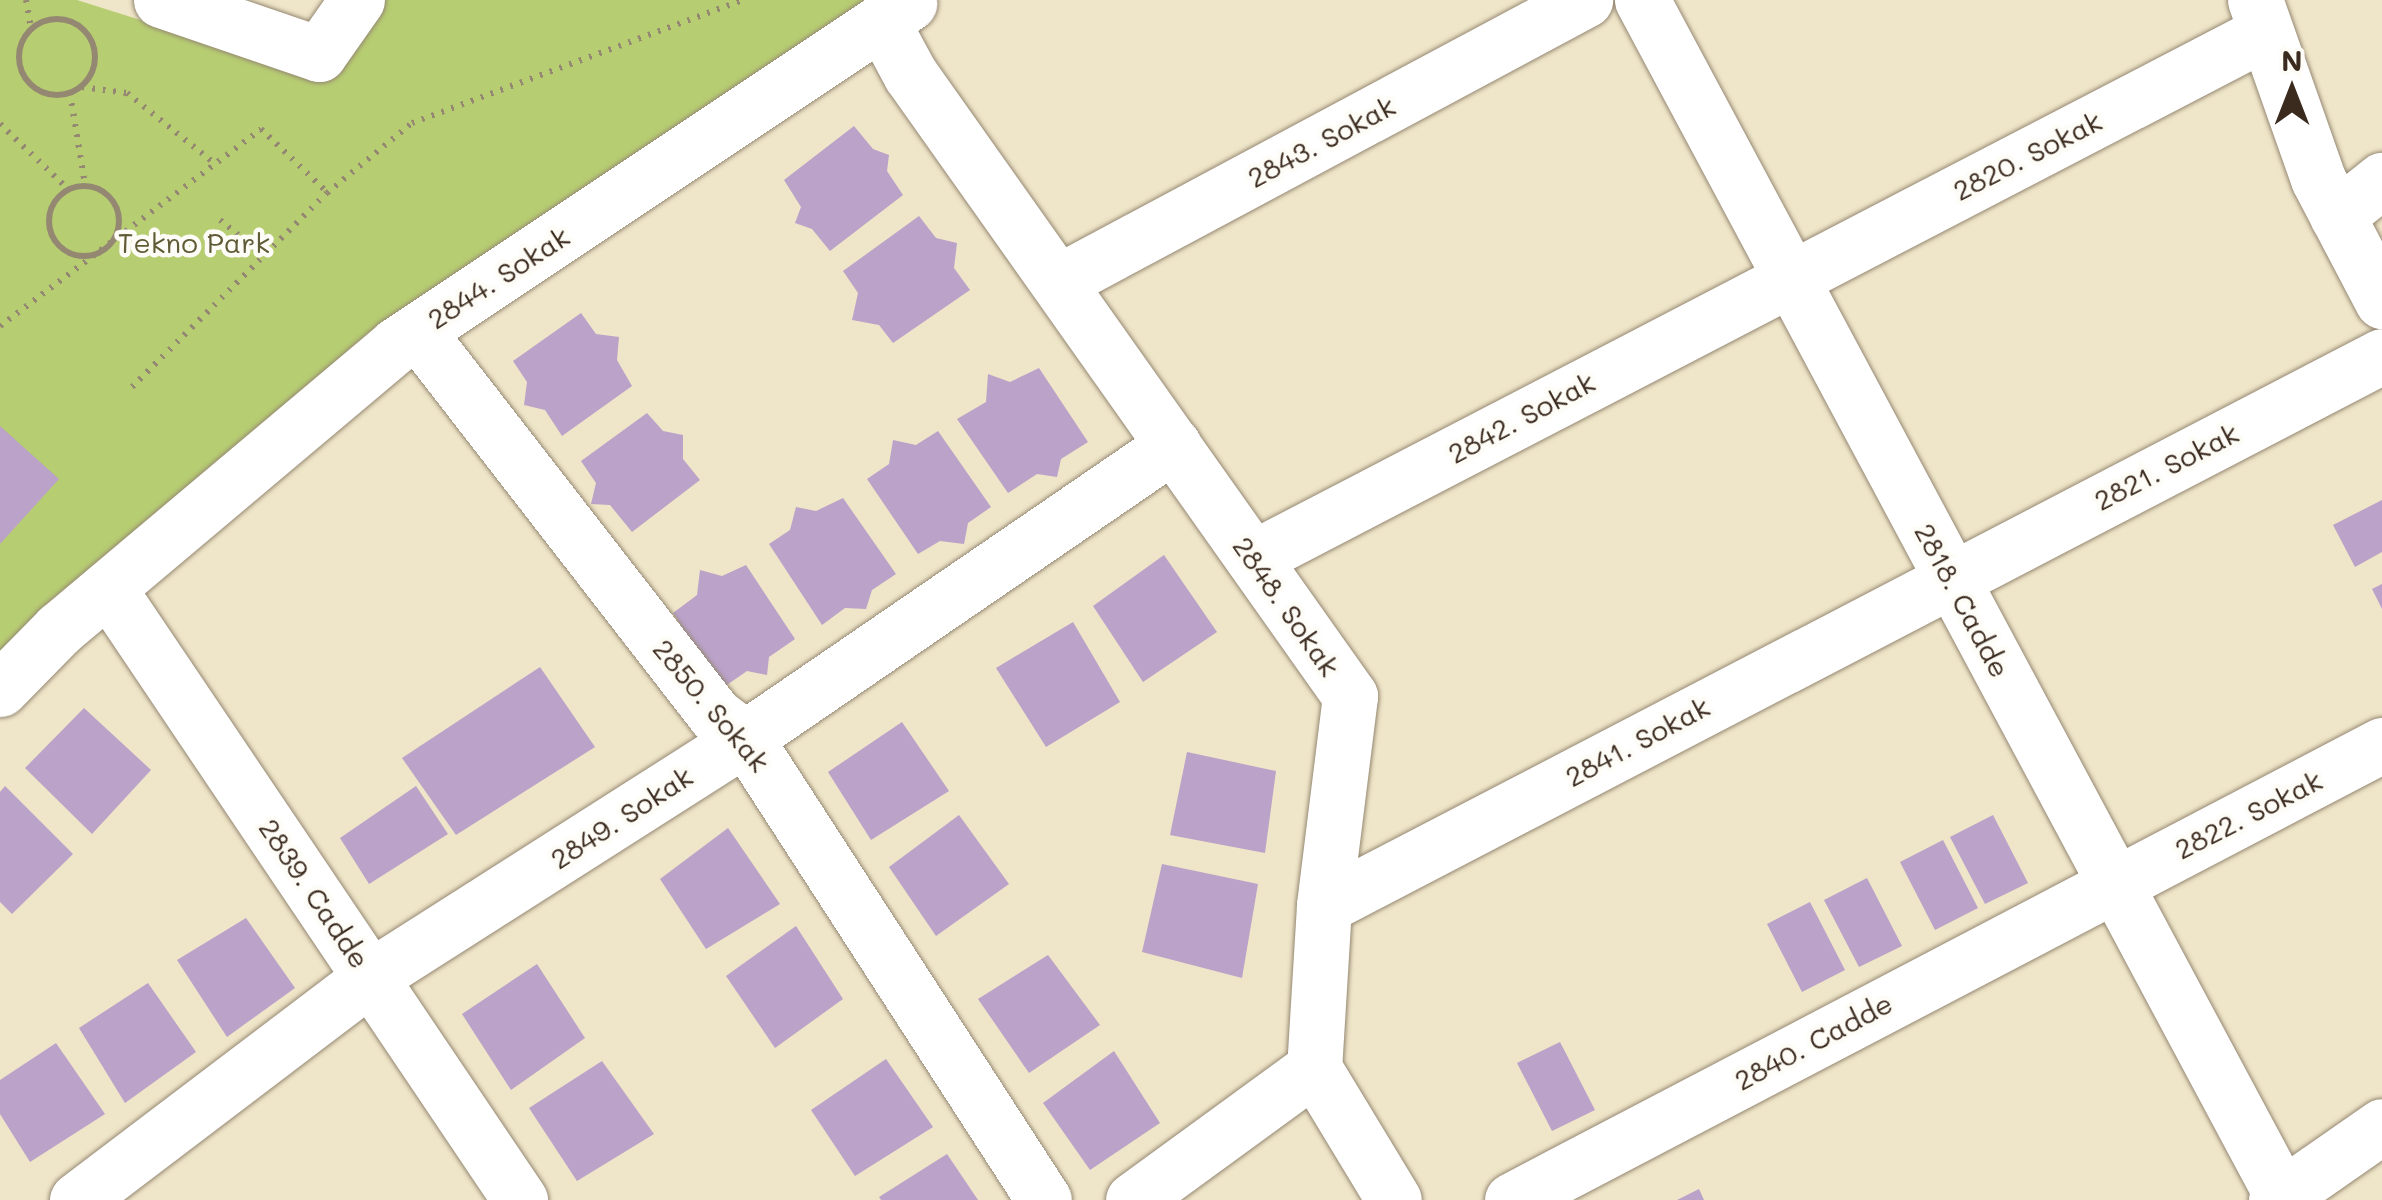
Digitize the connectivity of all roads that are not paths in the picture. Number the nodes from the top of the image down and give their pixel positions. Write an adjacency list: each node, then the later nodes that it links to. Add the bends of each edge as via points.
1 (161, 0): 2 (street, via 319,54)
2 (356, 0)
3 (1585, 0): 10 (street, 2843. Sokak)
4 (1642, 0): 9 (street, 2818. Cadde)
5 (898, 12): 10 (street, 2848. Sokak, via 910,74); 12 (street, 2844. Sokak)
6 (2260, 17): 8 (street); 9 (street, 2820. Sokak)
7 (2382, 180): 8 (street)
8 (2338, 216): 11 (street)
9 (1790, 276): 15 (street, 2842. Sokak); 16 (street, 2818. Cadde)
10 (1058, 282): 14 (street, 2848. Sokak)
11 (2382, 301)
12 (417, 331): 17 (street, 2844. Sokak); 19 (street, 2850. Sokak, via 714,715)
13 (2382, 356): 16 (street, 2821. Sokak)
14 (1173, 445): 15 (street, 2848. Sokak); 19 (street, 2849. Sokak)
15 (1253, 558): 22 (street, 2848. Sokak, via 1350,696)
16 (1950, 576): 21 (street, 2818. Cadde); 22 (street, 2841. Sokak)
17 (108, 588): 18 (street, 2844. Sokak); 23 (street, 2839. Cadde)
18 (0, 689)
19 (745, 738): 23 (street, 2849. Sokak); 29 (street, 2850. Sokak)
20 (2382, 745): 21 (street, 2822. Sokak)
21 (2114, 883): 26 (street, 2818. Cadde); 32 (street, 2840. Cadde)
22 (1324, 906): 24 (street, 2848. Sokak)
23 (372, 976): 27 (street, 2849. Sokak); 28 (street, 2839. Cadde)
24 (1314, 1068): 30 (street); 31 (street)
25 (2382, 1126): 26 (street)
26 (2281, 1199)
27 (76, 1200)
28 (520, 1200)
29 (1044, 1200)
30 (1133, 1200)
31 (1394, 1200)
32 (1512, 1200)

